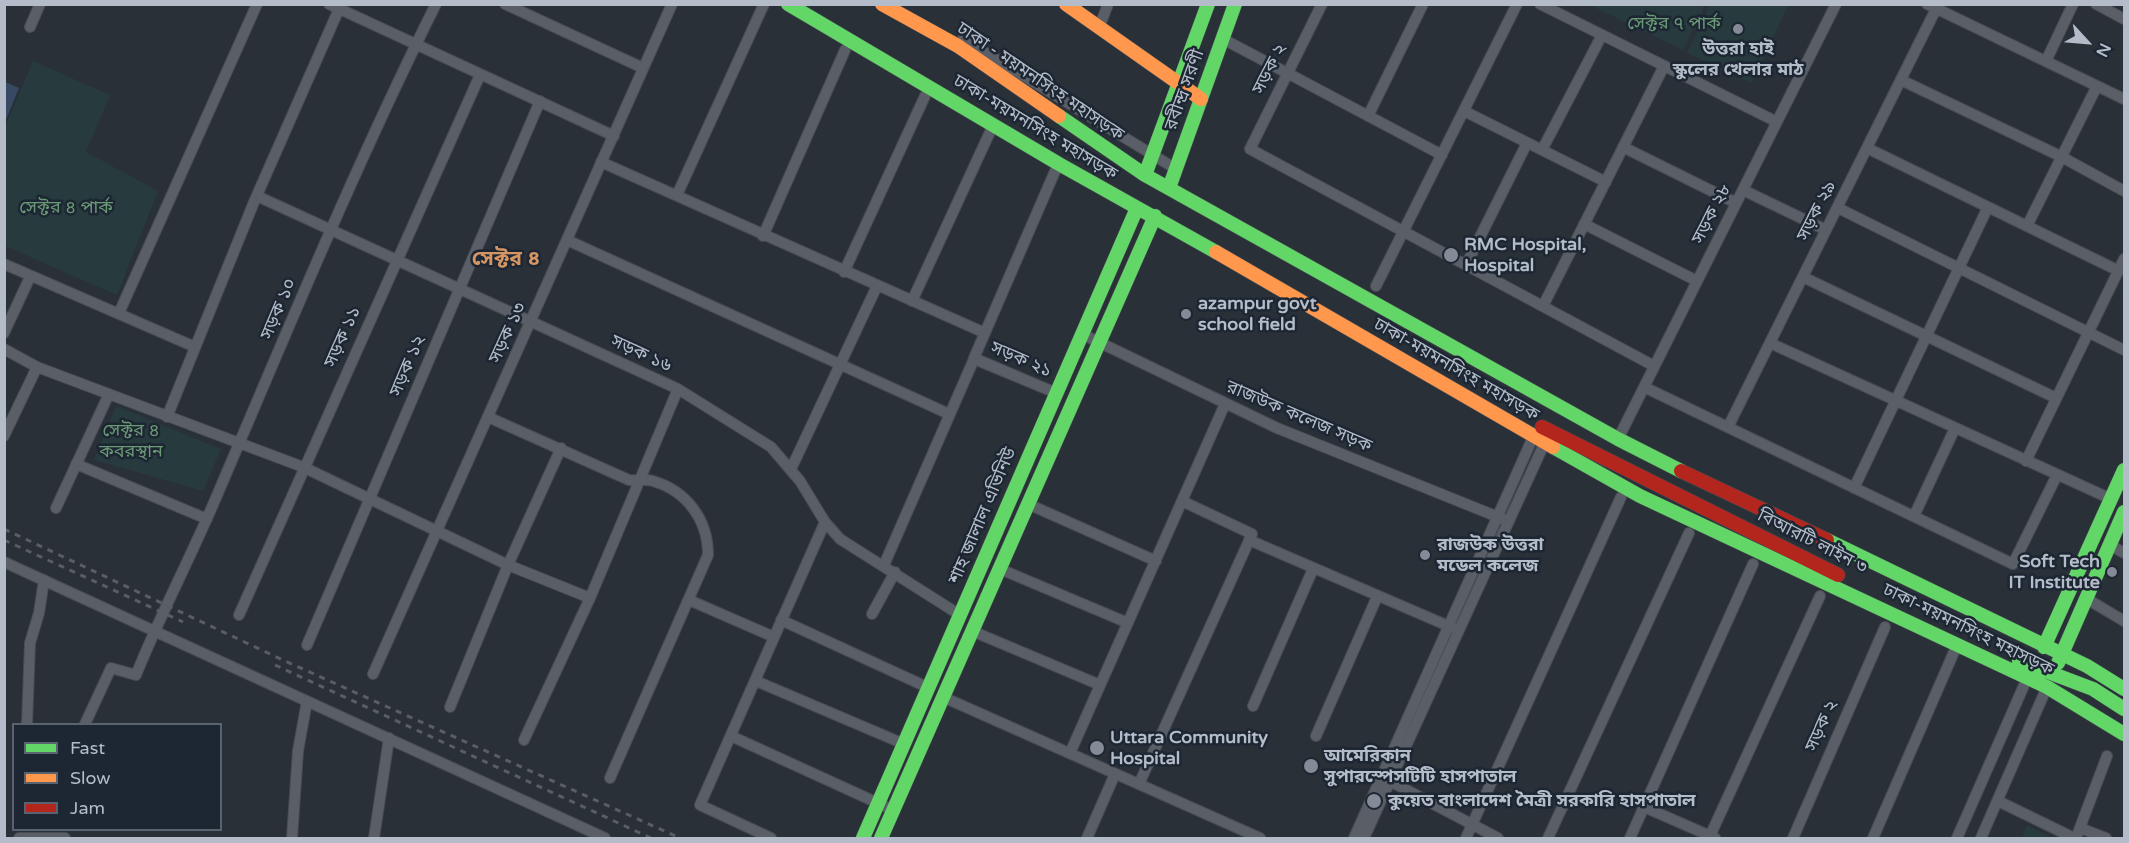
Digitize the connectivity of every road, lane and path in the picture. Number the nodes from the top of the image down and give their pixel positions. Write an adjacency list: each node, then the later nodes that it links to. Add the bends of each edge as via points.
1 (40, 4): 25 (street)
2 (257, 4): 92 (street)
3 (436, 4): 29 (street, সড়ক ১০)
4 (506, 4): 23 (street)
5 (672, 4): 33 (street, সড়ক ১৩)
6 (764, 4): 63 (street)
7 (788, 4): 68 (main road, ঢাকা-ময়মনসিংহ মহাসড়ক)
8 (882, 4): 58 (main road, ঢাকা - ময়মনসিংহ মহাসড়ক, via 958,46)
9 (903, 4): 52 (street)
10 (1066, 4): 26 (main road)
11 (1108, 4): 26 (street)
12 (1208, 4): 37 (main road, রবীন্দ্র সরণী)
13 (1235, 4): 28 (main road, রবীন্দ্র সরণী)
14 (1322, 4): 34 (street, সড়ক ২)
15 (1423, 4): 44 (street)
16 (1517, 4): 43 (street)
17 (1540, 4): 27 (street)
18 (1836, 4): 45 (street, সড়ক ২৮)
19 (2073, 4): 31 (street)
20 (2096, 4): 24 (street)
21 (334, 7): 29 (street); 64 (street)
22 (1931, 7): 31 (street); 36 (street, সড়ক ২৯)
23 (530, 10): 33 (street)
24 (2124, 18)
25 (30, 27)
26 (1099, 28): 37 (main road)
27 (1602, 35): 32 (street); 51 (street)
28 (1223, 39): 34 (street); 40 (main road, রবীন্দ্র সরণী)
29 (416, 44): 35 (street); 72 (street, সড়ক ১০)
30 (845, 50): 75 (street)
31 (2046, 61): 38 (street)
32 (1664, 66): 45 (street); 49 (street)
33 (642, 68): 47 (street, সড়ক ১৩)
34 (1288, 74): 44 (street); 74 (street, সড়ক ২, via 1250,149)
35 (480, 75): 42 (street); 77 (street, সড়ক ১১)
36 (1901, 80): 50 (street, সড়ক ২৯); 54 (street)
37 (1178, 85): 40 (main road); 52 (main road, রবীন্দ্র সরণী)
38 (2097, 86): 41 (street); 54 (street)
39 (925, 96): 83 (street)
40 (1201, 99): 56 (main road, রবীন্দ্র সরণী)
41 (2124, 99)
42 (540, 101): 47 (street); 89 (street, সড়ক ১২)
43 (1464, 111): 48 (street); 53 (street)
44 (1368, 116): 53 (street)
45 (1777, 122): 61 (street, সড়ক ২৮)
46 (990, 132): 90 (street)
47 (614, 136): 55 (street, সড়ক ১৩)
48 (1527, 143): 51 (street); 80 (street)
49 (1623, 147): 59 (street); 65 (street)
50 (1867, 148): 66 (street, সড়ক ২৯); 67 (street)
51 (1542, 150): 59 (street)
52 (1152, 154): 56 (street); 58 (main road, রবীন্দ্র সরণী)
53 (1442, 155): 74 (street)
54 (2060, 156): 62 (street); 71 (street)
55 (602, 162): 63 (street); 76 (street, সড়ক ১৩)
56 (1176, 169): 60 (main road, রবীন্দ্র সরণী)
57 (1056, 170): 96 (street, সড়ক ২১)
58 (1145, 175): 60 (main road, ঢাকা-ময়মনসিংহ মহাসড়ক)
59 (1606, 182): 70 (street)
60 (1169, 188): 123 (main road, ঢাকা-ময়মনসিংহ মহাসড়ক)
61 (1743, 190): 65 (street, সড়ক ২৮); 73 (street)
62 (2124, 191)
63 (677, 195): 75 (street)
64 (257, 196): 72 (street, সড়ক ১৬); 101 (street)
65 (1736, 203): 86 (street, সড়ক ২৮)
66 (1838, 207): 73 (street, সড়ক ২৯); 81 (street)
67 (1988, 207): 71 (street); 81 (street)
68 (1137, 208): 69 (main road, ঢাকা-ময়মনসিংহ মহাসড়ক); 97 (main road, শাহ জালাল এভিনিউ)
69 (1155, 216): 99 (main road, শাহ জালাল এভিনিউ); 112 (main road, ঢাকা-ময়মনসিংহ মহাসড়ক)
70 (1584, 224): 86 (street); 91 (street)
71 (2027, 226): 82 (street)
72 (332, 229): 77 (street, সড়ক ১৬); 124 (street, সড়ক ১০)
73 (1826, 230): 85 (street, সড়ক ২৯)
74 (1403, 231): 80 (street); 88 (street)
75 (763, 236): 83 (street)
76 (567, 240): 93 (street, সড়ক ১৩); 104 (street)
77 (396, 259): 89 (street, সড়ক ১৬); 128 (street, সড়ক ১১)
78 (2124, 259): 82 (street)
79 (4, 264): 84 (street)
80 (1466, 265): 91 (street)
81 (1959, 268): 94 (street); 98 (street)
82 (2118, 271): 94 (street)
83 (844, 272): 87 (street)
84 (30, 277): 92 (street); 95 (street)
85 (1803, 277): 98 (street); 100 (street, সড়ক ২৯)
86 (1697, 281): 105 (street, সড়ক ২৮)
87 (877, 286): 90 (street); 104 (street)
88 (1376, 286)
89 (459, 288): 93 (street, সড়ক ১৬); 136 (street, সড়ক ১২)
90 (912, 301): 96 (street)
91 (1543, 306): 105 (street)
92 (119, 313): 101 (street)
93 (532, 322): 109 (street, সড়ক ১৬); 118 (street, সড়ক ১৩)
94 (2088, 332): 103 (street); 113 (street)
95 (4, 333)
96 (985, 333): 107 (street, সড়ক ২১, via 974,358)
97 (1082, 334): 99 (street, রাজউক কলেজ সড়ক); 110 (main road, শাহ জালাল এভিনিউ)
98 (1927, 336): 113 (street); 114 (street)
99 (1099, 342): 115 (street, রাজউক কলেজ সড়ক); 138 (main road, শাহ জালাল এভিনিউ)
100 (1770, 343): 114 (street); 119 (street, সড়ক ২৯)
101 (195, 347): 117 (street)
102 (4, 350): 106 (street)
103 (2124, 350)
104 (841, 366): 116 (street); 129 (street)
105 (1654, 366): 108 (street, সড়ক ২৮)
106 (37, 367): 111 (street); 121 (street)
107 (1025, 380): 110 (street, সড়ক ২১); 116 (street, সড়ক ২১, via 974,358)
108 (1644, 387): 119 (street); 123 (street, সড়ক ২৮)
109 (678, 389): 129 (street, সড়ক ১৬, via 763,440); 132 (street)
110 (1056, 393): 166 (main road, শাহ জালাল এভিনিউ)
111 (109, 394): 117 (street); 127 (street)
112 (1484, 398): 122 (main road, ঢাকা-ময়মনসিংহ মহাসড়ক); 180 (main road, বিআরটি লাইন ৩, via 1974,645)
113 (2056, 398): 126 (street)
114 (1896, 401): 120 (street); 133 (street)
115 (1225, 404): 137 (street); 143 (street, রাজউক কলেজ সড়ক)
116 (949, 414): 154 (street, সড়ক ২১)
117 (167, 417): 124 (street)
118 (488, 417): 125 (street); 145 (street, সড়ক ১৩)
119 (1728, 428): 133 (street)
120 (1955, 428): 126 (street); 141 (street)
121 (4, 436)
122 (1540, 439): 143 (street); 176 (main road, ঢাকা-ময়মনসিংহ মহাসড়ক, via 1640,496)
123 (1618, 439): 177 (main road, ঢাকা-ময়মনসিংহ মহাসড়ক)
124 (240, 442): 128 (street); 142 (street, সড়ক ১০)
125 (561, 448): 132 (street, via 629,480); 153 (street)
126 (2026, 461): 131 (street)
127 (76, 464): 139 (street); 142 (street)
128 (303, 467): 136 (street); 165 (street, সড়ক ১১)
129 (790, 469): 144 (street, সড়ক ১৬)
130 (2124, 470): 135 (main road)
131 (2057, 475): 135 (street); 141 (street, via 2013,564)
132 (640, 480): 161 (street); 163 (street, via 652,480 678,493 691,504 705,529 708,555)
133 (1854, 488): 141 (street)
134 (1621, 497): 209 (street)
135 (2111, 499): 177 (main road)
136 (370, 500): 145 (street); 175 (street, সড়ক ১২)
137 (1182, 501): 147 (street, via 1252,534); 150 (street)
138 (1028, 504): 150 (street); 155 (main road, শাহ জালাল এভিনিউ)
139 (56, 508)
140 (2124, 512): 148 (main road)
141 (1914, 516)
142 (207, 519): 172 (street, সড়ক ১০)
143 (1503, 519): 171 (street)
144 (825, 522): 154 (street, সড়ক ১৬, via 840,539); 167 (street)
145 (437, 532): 153 (street); 179 (street, সড়ক ১৩)
146 (1689, 533): 228 (street)
147 (1249, 540): 156 (street); 204 (street)
148 (2110, 545): 149 (street); 162 (main road)
149 (2124, 553)
150 (1156, 561): 169 (street)
151 (4, 562): 158 (street)
152 (1753, 564): 207 (street)
153 (508, 565): 161 (street); 189 (street)
154 (884, 565): 157 (street, সড়ক ১৬)
155 (1000, 569): 169 (street); 173 (main road, শাহ জালাল এভিনিউ)
156 (1313, 569): 160 (street); 188 (street)
157 (895, 572): 164 (street); 166 (street, সড়ক ১৬)
158 (45, 580): 172 (street); 191 (street, via 30,644)
159 (1820, 596): 213 (street)
160 (1377, 597): 171 (street); 195 (street)
161 (590, 598): 197 (street)
162 (2086, 599): 168 (street); 178 (main road)
163 (689, 600): 174 (street); 202 (street)
164 (872, 614)
165 (239, 615)
166 (960, 615): 183 (main road, শাহ জালাল এভিনিউ)
167 (781, 620): 174 (street); 183 (street)
168 (2124, 621)
169 (1128, 623): 182 (street)
170 (1885, 627): 230 (street, সড়ক ২)
171 (1453, 628): 203 (street)
172 (154, 631): 187 (street); 192 (street, সড়ক ১০, via 136,675 111,668)
173 (972, 631): 182 (street); 186 (main road, শাহ জালাল এভিনিউ)
174 (774, 637): 181 (street)
175 (306, 645)
176 (1957, 645): 184 (main road, ঢাকা-ময়মনসিংহ মহাসড়ক); 231 (street)
177 (2044, 647): 178 (main road, ঢাকা-ময়মনসিংহ মহাসড়ক); 232 (street, via 2021,689)
178 (2061, 655): 180 (main road); 185 (main road, ঢাকা-ময়মনসিংহ মহাসড়ক)
179 (373, 674)
180 (2053, 674): 184 (main road); 190 (main road, বিআরটি লাইন ৩, via 2092,689)
181 (756, 681): 194 (street); 198 (street)
182 (1101, 685): 199 (street)
183 (929, 687): 198 (main road, শাহ জালাল এভিনিউ)
184 (2047, 687): 193 (main road, ঢাকা-ময়মনসিংহ মহাসড়ক); 205 (street)
185 (2124, 689)
186 (943, 697): 199 (street); 208 (main road, শাহ জালাল এভিনিউ)
187 (307, 701): 196 (street); 216 (street, via 297,751)
188 (1253, 706)
189 (450, 707)
190 (2124, 709)
191 (27, 723)
192 (85, 723)
193 (2124, 734)
194 (731, 736): 206 (street); 219 (street, via 700,806)
195 (1316, 736)
196 (389, 738): 210 (street); 217 (street)
197 (524, 740)
198 (904, 744): 206 (main road, শাহ জালাল এভিনিউ)
199 (1070, 753): 201 (street)
200 (2107, 756): 211 (street)
201 (1115, 774): 204 (street); 222 (street)
202 (610, 778)
203 (1385, 779): 209 (street); 224 (street); 225 (street)
204 (1138, 784): 223 (street)
205 (1998, 801): 211 (street); 233 (street)
206 (879, 803): 208 (street); 220 (main road, শাহ জালাল এভিনিউ)
207 (1644, 807): 213 (street); 229 (street)
208 (893, 810): 221 (main road, শাহ জালাল এভিনিউ)
209 (1472, 825): 226 (street); 227 (street)
210 (584, 834): 218 (street)
211 (2077, 835): 234 (street)
212 (21, 836): 214 (street)
213 (1712, 837)
214 (55, 838): 215 (street)
215 (65, 838)
216 (292, 838)
217 (374, 838)
218 (605, 838)
219 (771, 838)
220 (863, 838)
221 (881, 838)
222 (1087, 838)
223 (1260, 838)
224 (1354, 838)
225 (1364, 838)
226 (1466, 838)
227 (1498, 838)
228 (1548, 838)
229 (1630, 838)
230 (1793, 838)
231 (1873, 838)
232 (1957, 838)
233 (1981, 838)
234 (2106, 838)

